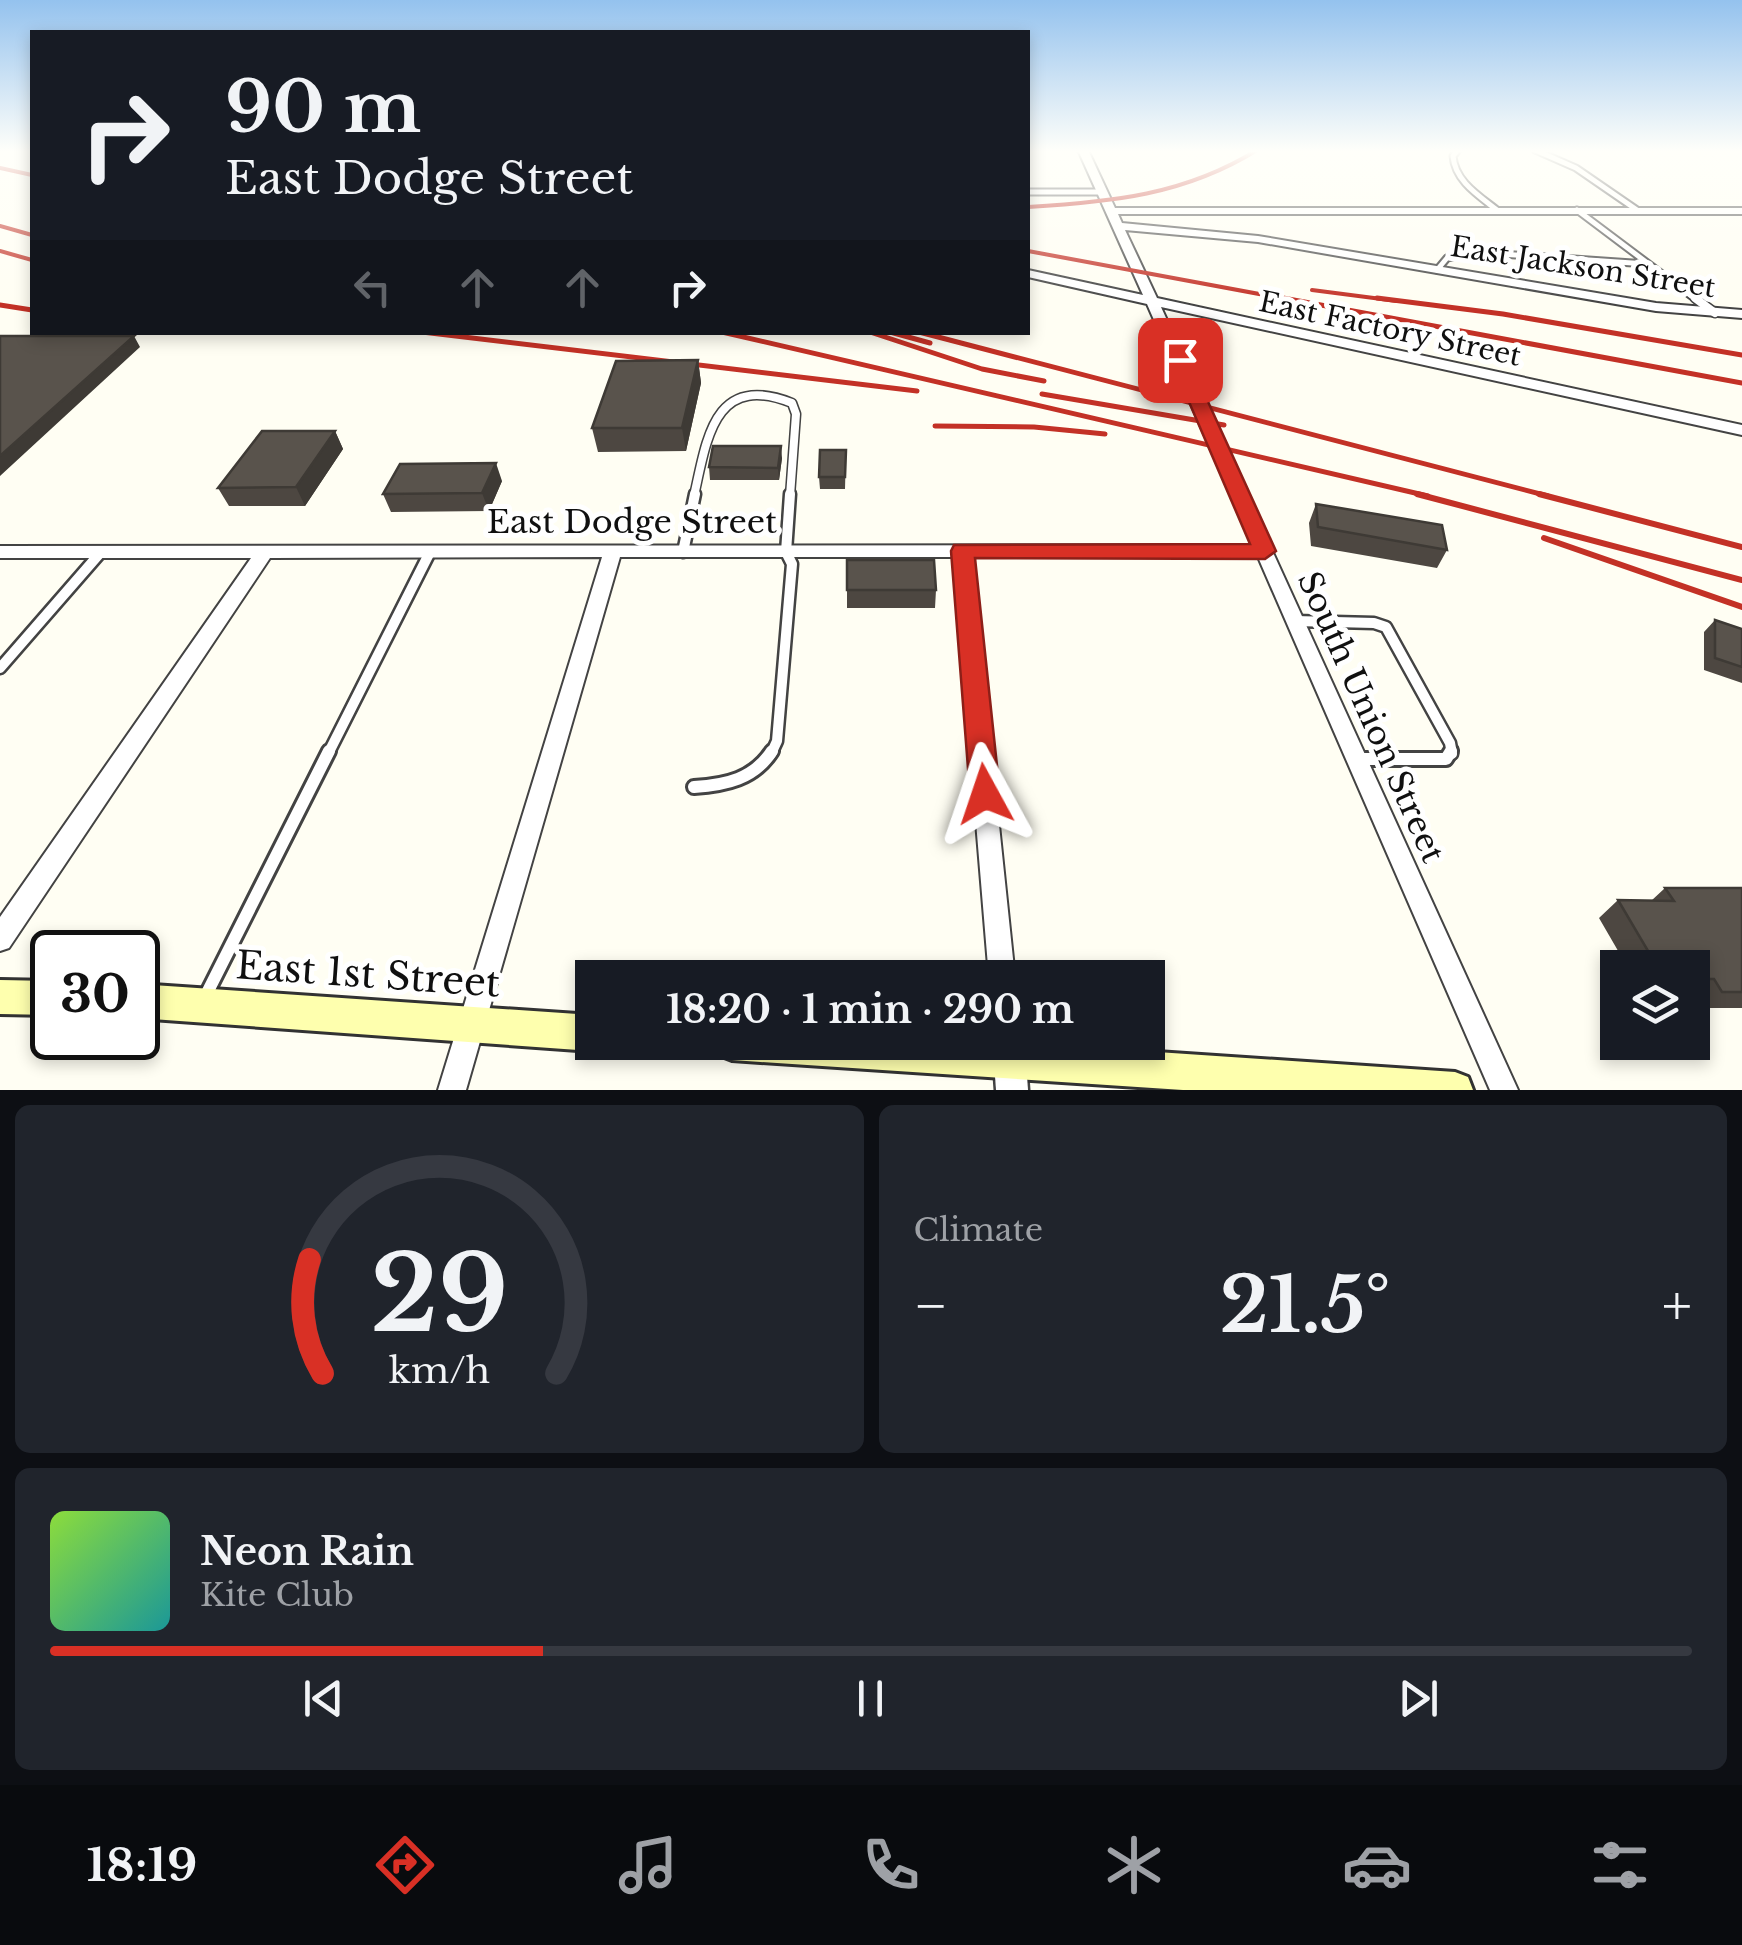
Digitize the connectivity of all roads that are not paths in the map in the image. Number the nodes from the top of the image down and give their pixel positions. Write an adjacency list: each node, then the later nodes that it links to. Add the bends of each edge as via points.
1 (1106, 201): 8 (street, South Union Street)
2 (1487, 201): 4 (lane)
3 (1624, 201): 6 (lane)
4 (1496, 210): 5 (street); 8 (street)
5 (1577, 210): 6 (street); 9 (lane)
6 (1637, 210): 7 (street)
7 (1742, 210)
8 (1115, 218): 10 (street, East Jackson Street); 12 (street, South Union Street)
9 (1647, 264): 10 (lane, via 1472,252 1447,258); 15 (lane)
10 (1437, 270): 15 (street, East Jackson Street)
11 (1030, 274): 13 (street, East Factory Street)
12 (1142, 277): 13 (street, via 1127,288); 14 (street, South Union Street)
13 (1092, 289): 14 (street, East Factory Street)
14 (1154, 303): 17 (street, East Factory Street); 19 (street, South Union Street)
15 (1714, 314): 16 (street, East Jackson Street)
16 (1742, 314)
17 (1742, 430)
18 (962, 551): 19 (street, East Dodge Street); 26 (street, East Dodge Street); 32 (street)
19 (1265, 551): 27 (street, South Union Street)
20 (0, 552): 21 (street, East Dodge Street)
21 (101, 552): 22 (street, East Dodge Street); 28 (lane)
22 (264, 552): 23 (street, East Dodge Street); 31 (street)
23 (430, 552): 24 (street, East Dodge Street); 36 (lane)
24 (612, 552): 25 (street, East Dodge Street); 37 (street)
25 (684, 552): 26 (street, East Dodge Street); 26 (lane, via 713,427 724,407 753,394 792,403 796,414)
26 (786, 552): 30 (lane, via 792,564 777,742 752,774)
27 (1295, 622): 29 (street, South Union Street); 29 (lane, via 1386,627 1452,754)
28 (0, 668)
29 (1355, 759): 43 (street, South Union Street)
30 (694, 786)
31 (0, 938)
32 (1000, 960)
33 (0, 997): 34 (main road)
34 (30, 998)
35 (160, 1001): 36 (main road, East 1st Street)
36 (202, 1004): 37 (main road, East 1st Street)
37 (474, 1024): 38 (main road, East 1st Street); 41 (street)
38 (575, 1032)
39 (950, 1060): 40 (main road)
40 (1010, 1065): 42 (main road)
41 (452, 1090)
42 (1456, 1090)
43 (1504, 1090)

